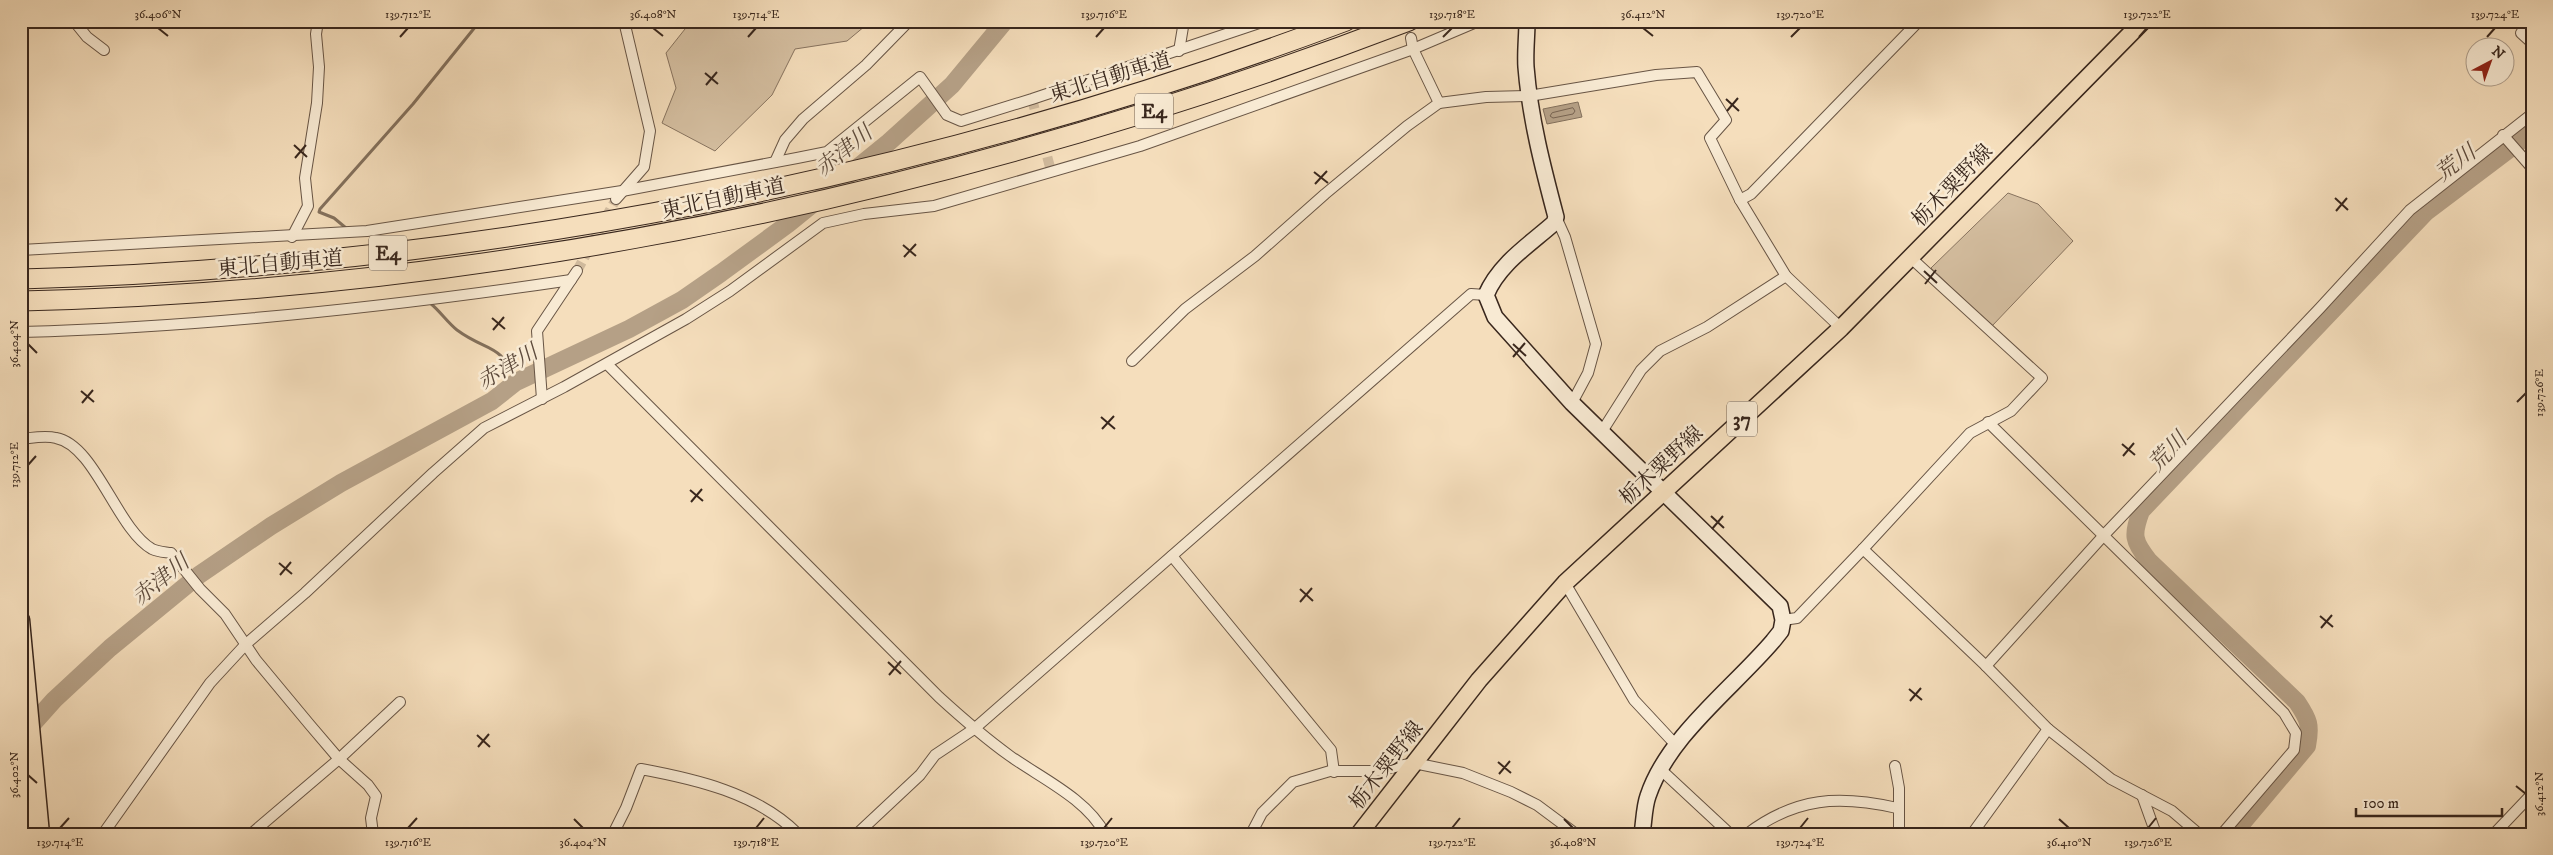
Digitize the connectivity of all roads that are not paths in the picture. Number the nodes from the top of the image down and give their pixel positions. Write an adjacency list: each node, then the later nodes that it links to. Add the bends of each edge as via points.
1 (74, 21): 16 (street)
2 (318, 21): 27 (street, via 317,103 305,178 308,206)
3 (624, 21): 24 (street, via 650,131 644,167)
4 (909, 21): 22 (street, via 866,66 784,140)
5 (1184, 21): 17 (street)
6 (1265, 21): 17 (street)
7 (1346, 21): 31 (highway, 東北自動車道 / E4, via 1130,96 936,150 750,195 616,220 413,250 178,272)
8 (1479, 21): 15 (street)
9 (1527, 21): 18 (street)
10 (1918, 21): 25 (street, via 1751,194)
11 (2143, 21): 29 (main road, 栃木粟野線 / 37)
12 (2531, 21): 14 (street, via 2521,33)
13 (1410, 30): 15 (street); 33 (highway, 東北自動車道 / E4, via 1335,50 1140,116 1039,146 893,184 712,225 628,241 412,273 296,285)
14 (2532, 43)
15 (1413, 49): 19 (street); 39 (street, via 1131,148 934,206 864,214 823,223 730,291)
16 (104, 50)
17 (1179, 51): 22 (street, via 960,121 947,115 920,77 827,152)
18 (1529, 96): 19 (street); 25 (street, via 1656,75 1697,72 1726,120 1710,138); 26 (street)
19 (1439, 103): 38 (street, via 1185,309)
20 (2532, 114): 21 (street)
21 (2505, 138): 23 (street); 46 (street, via 2410,210)
22 (775, 162): 24 (street)
23 (2532, 168)
24 (619, 195): 27 (street, via 367,231)
25 (1740, 200): 30 (street)
26 (1556, 217): 32 (street, via 1554,223 1508,262); 41 (street, via 1565,237 1596,344 1588,373)
27 (292, 237): 28 (street)
28 (21, 250)
29 (1911, 258): 36 (main road, 栃木粟野線 / 37); 42 (street, via 2042,378 2011,411)
30 (1786, 276): 36 (street); 43 (street, via 1707,328 1660,351 1641,370)
31 (21, 279)
32 (1486, 295): 41 (street, via 1495,317); 48 (street, via 1470,294)
33 (68, 300): 34 (highway, 東北自動車道 / E4); 35 (highway)
34 (21, 301)
35 (21, 308)
36 (1841, 328): 45 (main road, 栃木粟野線 / 37)
37 (21, 332): 40 (street, via 104,330 360,308 574,276 538,331 536,340)
38 (1132, 361)
39 (607, 364): 40 (street); 56 (street)
40 (542, 399): 52 (street, via 484,428)
41 (1572, 403): 43 (street)
42 (1988, 422): 46 (street); 47 (street, via 1970,433)
43 (1601, 433): 45 (street)
44 (21, 439): 52 (street, via 55,437 69,443 97,476 142,542 154,551 171,553 225,614)
45 (1662, 493): 49 (main road, 栃木粟野線 / 37); 51 (street, via 1764,589 1780,606)
46 (2105, 534): 53 (street); 87 (street, via 2284,713 2296,733 2294,750)
47 (1864, 549): 51 (street, via 1797,618); 53 (street)
48 (1172, 556): 56 (street); 64 (street, via 1331,750)
49 (1565, 582): 58 (street, via 1634,700); 60 (main road, 栃木粟野線 / 37, via 1512,640)
50 (21, 620): 54 (main road)
51 (1783, 620): 58 (street, via 1781,631 1773,641)
52 (246, 644): 59 (street); 70 (street, via 210,682)
53 (1986, 666): 57 (street)
54 (26, 688): 63 (main road)
55 (400, 702): 59 (street)
56 (974, 729): 75 (street, via 935,755 920,775); 76 (street, via 1073,799 1099,822)
57 (2048, 729): 66 (street, via 2111,779); 84 (street)
58 (1675, 744): 62 (street)
59 (339, 759): 71 (street); 72 (street, via 376,796)
60 (1414, 763): 64 (street, via 1375,771); 78 (main road, 栃木粟野線 / 37); 79 (street, via 1463,773 1511,792 1537,805)
61 (1895, 766): 67 (street, via 1899,788)
62 (1659, 768): 80 (street, via 1647,797); 81 (street)
63 (26, 769): 68 (main road); 69 (main road)
64 (1334, 772): 77 (street, via 1310,775 1293,782 1262,813)
65 (2532, 794): 88 (street)
66 (2142, 795): 85 (street); 86 (street, via 2172,811)
67 (1897, 808): 82 (street, via 1857,801 1810,804 1770,817); 83 (street)
68 (25, 824)
69 (41, 834)
70 (103, 834)
71 (251, 834)
72 (373, 834)
73 (613, 834): 74 (street, via 641,769 692,778 726,790 789,825)
74 (798, 834)
75 (857, 834)
76 (1105, 834)
77 (1251, 834)
78 (1359, 834)
79 (1576, 834)
80 (1642, 834)
81 (1730, 834)
82 (1747, 834)
83 (1899, 834)
84 (1972, 834)
85 (2156, 834)
86 (2199, 834)
87 (2222, 834)
88 (2494, 834)

